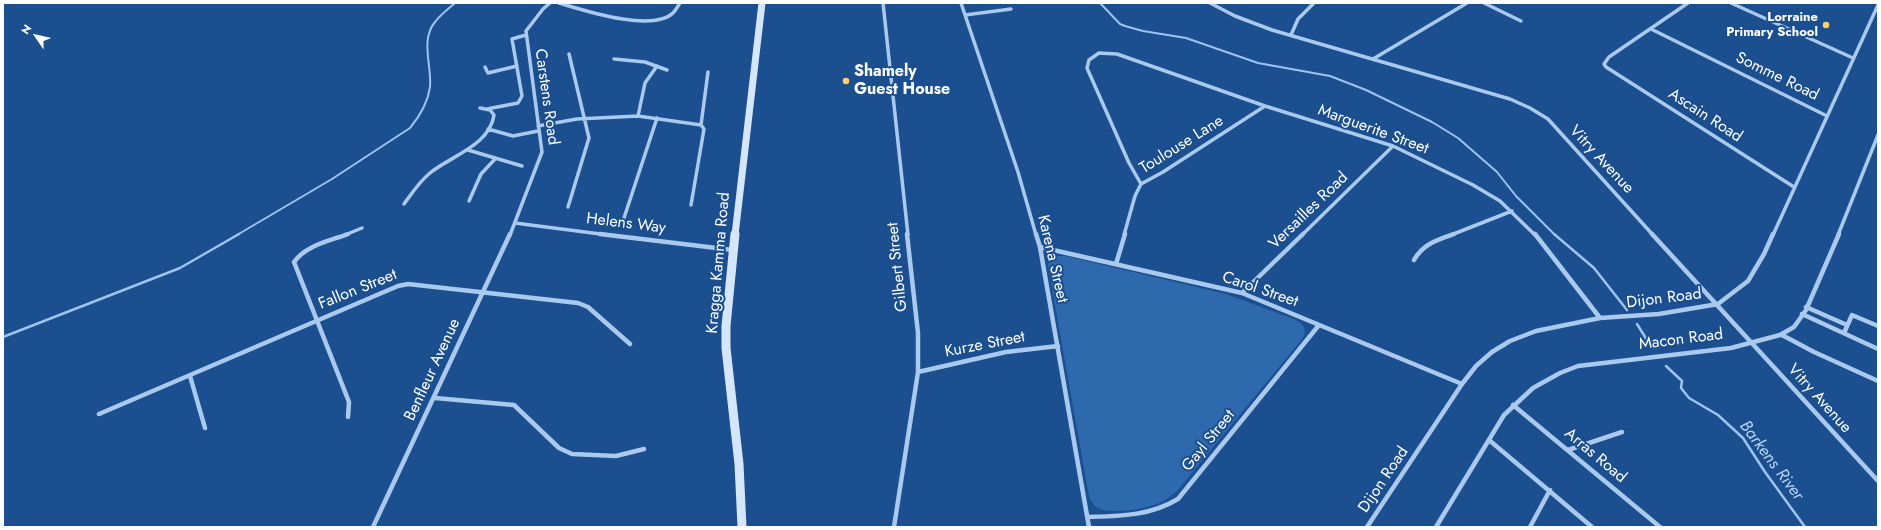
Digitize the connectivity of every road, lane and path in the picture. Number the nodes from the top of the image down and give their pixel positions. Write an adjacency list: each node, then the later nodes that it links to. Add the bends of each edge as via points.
1 (550, 3): 18 (street, Carstens Road, via 528,26)
2 (559, 3): 3 (street, via 600,14 647,22 671,16)
3 (680, 3)
4 (762, 3): 56 (main road, Kragga Kamma Road)
5 (883, 3): 75 (street, Gilbert Street, via 918,334)
6 (961, 3): 15 (street, Karena Street)
7 (1210, 3): 19 (street, Vitry Avenue, via 1259,26)
8 (1314, 3): 19 (street, via 1298,19)
9 (1466, 3): 23 (street)
10 (1484, 3): 16 (street)
11 (1688, 3): 17 (street)
12 (1731, 3): 21 (street)
13 (1878, 5): 21 (street, Dijon Road)
14 (1011, 9): 15 (street)
15 (965, 15): 55 (street, Karena Street)
16 (1521, 22)
17 (1651, 29): 33 (street, Somme Road); 46 (street, Ascain Road, via 1609,57 1604,64 1606,67)
18 (526, 35): 24 (street, via 512,39); 36 (street, Carstens Road)
19 (1291, 35): 23 (street, Vitry Avenue)
20 (569, 54): 35 (street)
21 (1853, 58): 33 (street, Dijon Road)
22 (614, 59): 25 (street)
23 (1373, 59): 61 (street, Vitry Avenue, via 1510,99 1539,112)
24 (517, 66): 26 (street, via 488,73); 31 (street, via 521,100 518,103)
25 (657, 66): 27 (street); 32 (street, via 646,77)
26 (485, 67)
27 (667, 70)
28 (708, 72): 37 (street)
29 (1265, 106): 41 (street, Marguerite Street); 45 (street, Toulouse Lane); 45 (street, Marguerite Street, via 1117,54 1099,53 1087,62 1087,68 1129,163)
30 (480, 108): 31 (street)
31 (487, 109): 38 (street, via 492,111 495,117)
32 (638, 116): 34 (street); 35 (street)
33 (1827, 116): 46 (street, Dijon Road)
34 (657, 118): 37 (street); 52 (street)
35 (584, 119): 36 (street); 50 (street, via 589,138)
36 (538, 126): 39 (street, Carstens Road)
37 (701, 126): 49 (street, via 704,129)
38 (488, 129): 39 (street, via 513,136); 42 (street)
39 (538, 131): 53 (street, Carstens Road, via 541,157)
40 (1878, 135): 62 (street, Macon Road)
41 (1393, 146): 51 (street, Marguerite Street, via 1473,185); 60 (street, Versailles Road)
42 (468, 150): 43 (street); 48 (street, via 429,174)
43 (496, 158): 44 (street); 47 (street, via 481,174)
44 (522, 166)
45 (1141, 184): 58 (street, Toulouse Lane, via 1135,196)
46 (1794, 187): 61 (street, Dijon Road, via 1764,254 1748,282)
47 (469, 201)
48 (404, 204)
49 (691, 205)
50 (568, 207)
51 (1512, 211): 57 (street, via 1425,245); 64 (street, Marguerite Street, via 1531,229)
52 (624, 218)
53 (516, 223): 56 (street, Helens Way); 59 (street, Benfleur Avenue)
54 (362, 228): 65 (street, via 306,250 295,260 294,265)
55 (1040, 247): 58 (street, Carol Street); 73 (street, Karena Street)
56 (733, 250): 92 (main road, Kragga Kamma Road, via 726,348)
57 (1414, 260)
58 (1116, 264): 60 (street, Carol Street)
59 (483, 292): 65 (street, Fallon Street, via 403,284); 71 (street, Fallon Street, via 583,305); 79 (street, Benfleur Avenue)
60 (1242, 294): 66 (street, Carol Street)
61 (1718, 304): 64 (street, Dijon Road, via 1659,314); 72 (street, Vitry Avenue)
62 (1806, 307): 63 (street, Macon Road); 67 (street)
63 (1802, 314): 69 (street); 70 (street, Macon Road, via 1793,327)
64 (1600, 318): 78 (street, Dijon Road, via 1536,331 1510,341 1476,366)
65 (316, 321): 76 (street, Fallon Street); 82 (street, via 349,402)
66 (1319, 325): 78 (street, Carol Street); 90 (street, Gayl Street, via 1178,499 1169,506 1142,514)
67 (1847, 325): 68 (street, via 1852,315); 69 (street)
68 (1878, 326)
69 (1844, 333): 74 (street)
70 (1782, 335): 72 (street, Macon Road); 77 (street)
71 (630, 344)
72 (1754, 344): 80 (street, Macon Road, via 1578,366 1538,385); 88 (street, Vitry Avenue)
73 (1058, 346): 75 (street, Kurze Street, via 1006,352); 90 (street, Karena Street)
74 (1878, 349)
75 (918, 372): 93 (street, Gilbert Street)
76 (190, 376): 81 (street, Fallon Street); 83 (street)
77 (1878, 381)
78 (1462, 384): 95 (street, Dijon Road)
79 (435, 398): 86 (street, via 514,405 559,448 572,454 616,456); 91 (street, Benfleur Avenue)
80 (1513, 405): 85 (street, Macon Road, via 1504,415); 87 (street, Arras Road)
81 (99, 414)
82 (348, 417)
83 (205, 428)
84 (1622, 432): 87 (street)
85 (1490, 440): 89 (street); 96 (street, Macon Road)
86 (644, 449)
87 (1568, 450): 99 (street, Arras Road)
88 (1878, 481)
89 (1550, 490): 97 (street); 98 (street)
90 (1088, 517): 94 (street, Karena Street)
91 (373, 527)
92 (742, 527)
93 (894, 527)
94 (1089, 527)
95 (1367, 527)
96 (1436, 527)
97 (1530, 527)
98 (1592, 527)
99 (1660, 527)

